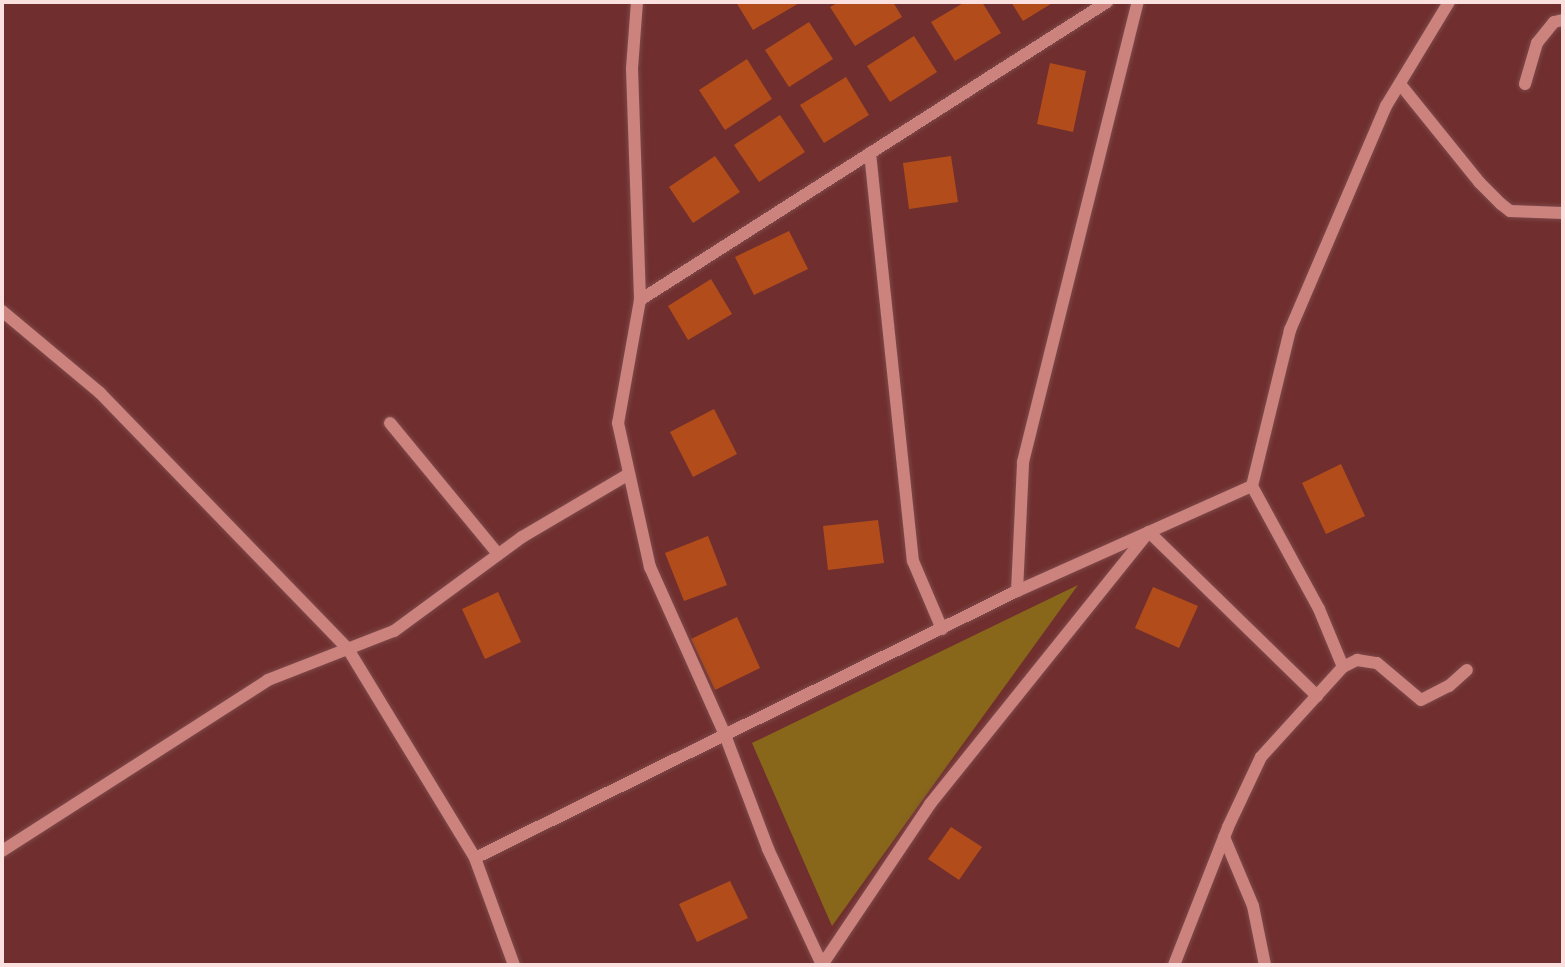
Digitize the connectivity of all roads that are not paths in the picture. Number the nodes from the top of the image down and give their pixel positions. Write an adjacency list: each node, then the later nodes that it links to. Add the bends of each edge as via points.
1 (637, 2): 10 (street, via 632,69)
2 (1107, 2): 8 (street)
3 (1138, 2): 17 (street, via 1023,462)
4 (1449, 2): 6 (street)
5 (1563, 20): 7 (street, via 1554,22 1537,43)
6 (1400, 84): 9 (street, via 1501,204 1510,211); 14 (street, via 1386,106 1290,330)
7 (1525, 84)
8 (870, 153): 10 (street); 18 (street, via 913,561)
9 (1563, 213)
10 (640, 300): 13 (street, via 618,424)
11 (2, 311): 19 (street, via 100,393)
12 (390, 423): 16 (street)
13 (629, 474): 16 (street); 23 (street, via 650,567)
14 (1251, 486): 15 (street); 20 (street, via 1319,609)
15 (1149, 532): 17 (street); 22 (street); 28 (street, via 930,804)
16 (498, 554): 19 (street, via 394,631)
17 (1017, 592): 18 (street)
18 (942, 629): 23 (street)
19 (348, 649): 25 (street, via 268,680); 26 (street)
20 (1343, 667): 21 (street, via 1357,660 1377,663 1421,700 1449,686); 22 (street)
21 (1467, 670)
22 (1317, 695): 24 (street, via 1261,757)
23 (725, 735): 26 (street); 28 (street, via 768,849)
24 (1224, 837): 29 (street); 30 (street, via 1253,906)
25 (2, 851)
26 (475, 858): 27 (street)
27 (514, 965)
28 (822, 965)
29 (1174, 965)
30 (1265, 965)

